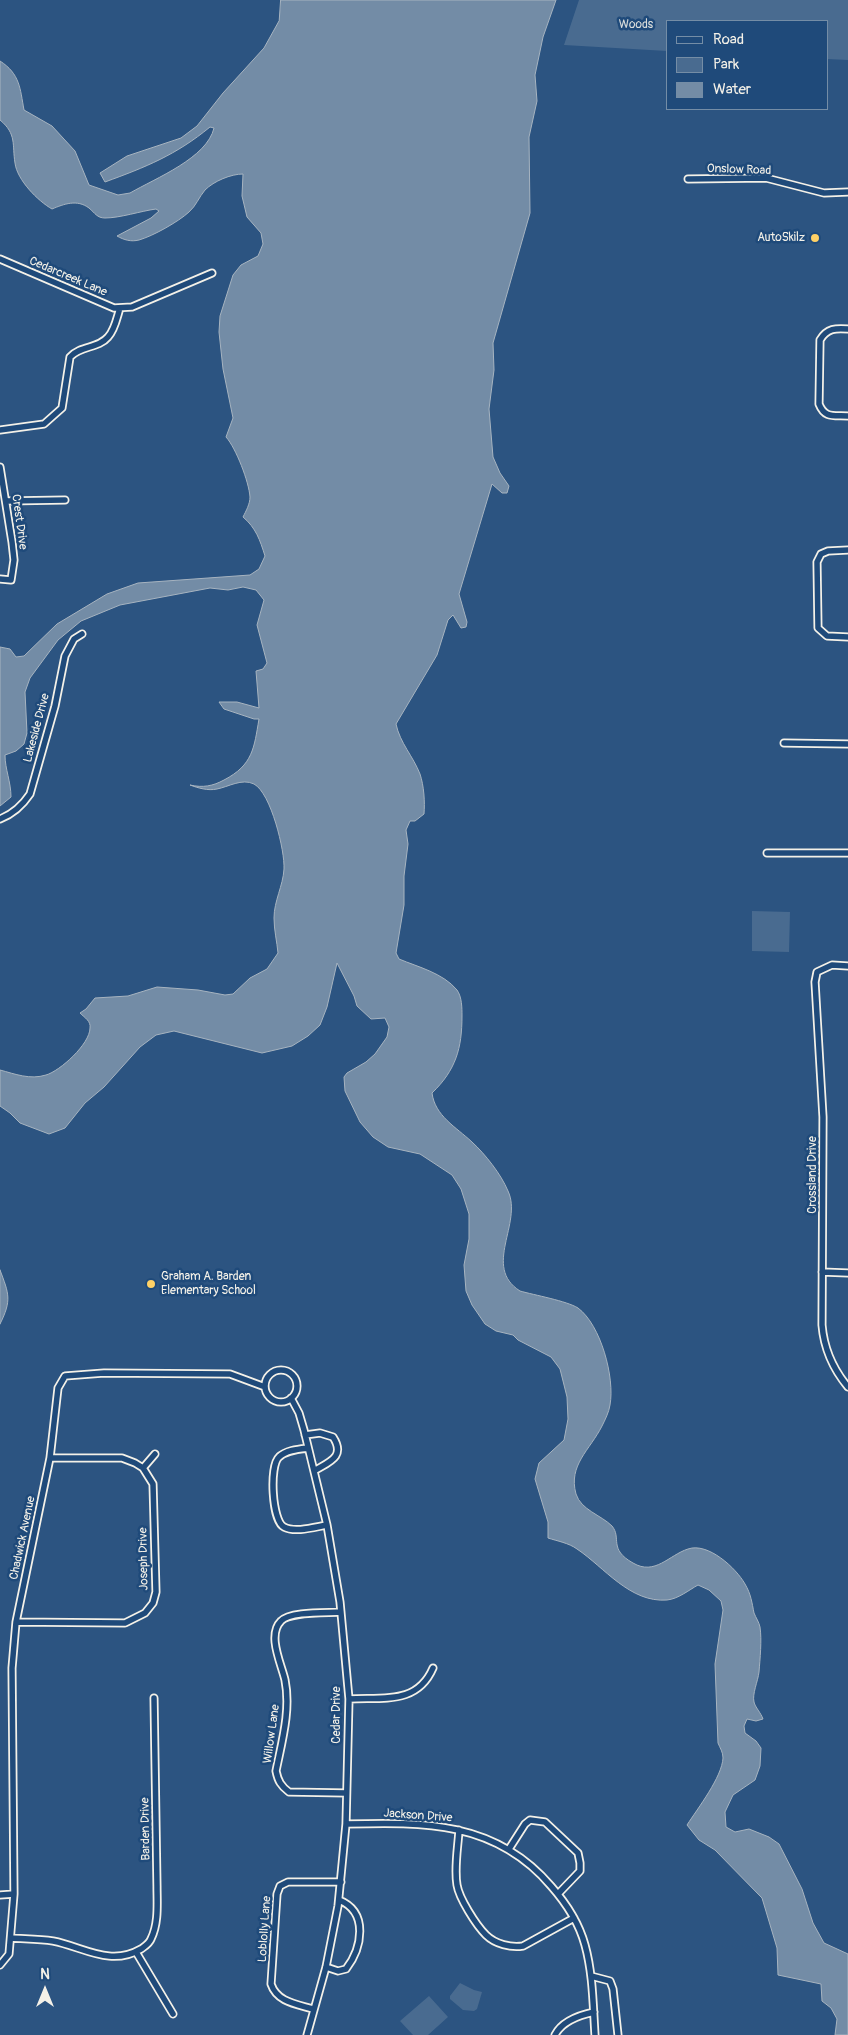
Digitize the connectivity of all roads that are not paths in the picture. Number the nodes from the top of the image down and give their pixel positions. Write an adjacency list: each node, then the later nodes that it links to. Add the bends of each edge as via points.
1 (688, 179): 2 (street, Onslow Road, via 766,178 824,193)
2 (848, 192)
3 (0, 259): 5 (street, Cedarcreek Lane)
4 (212, 273): 5 (street, Cedarcreek Lane, via 132,307)
5 (120, 308): 8 (street, via 107,339 96,346 75,351 70,357 62,408 44,424)
6 (848, 329): 7 (street, via 832,328 820,340 819,404 822,412 828,415)
7 (848, 416)
8 (0, 430)
9 (0, 467): 11 (street, Crest Drive)
10 (65, 500): 11 (street)
11 (6, 501): 13 (street, Crest Drive, via 14,560 12,580)
12 (848, 550): 15 (street, via 828,551 821,554 817,562 818,628 827,636)
13 (0, 579)
14 (82, 634): 18 (street, Lakeside Drive, via 74,639 65,656 55,706 30,794 15,812)
15 (848, 637)
16 (784, 743): 17 (street)
17 (848, 744)
18 (0, 819)
19 (767, 853): 20 (street)
20 (848, 853)
21 (848, 966): 22 (street, Crossland Drive, via 832,965 818,972 815,982 823,1117)
22 (822, 1272): 23 (street); 25 (street, Crossland Drive, via 823,1337 835,1369)
23 (848, 1273)
24 (265, 1387): 26 (street, via 268,1395 276,1401); 26 (street, Cedar Drive, via 272,1372 287,1371 296,1383 295,1394); 30 (street, Chadwick Avenue, via 230,1374 104,1373 65,1376 58,1388)
25 (848, 1388)
26 (291, 1398): 27 (street, Cedar Drive)
27 (305, 1435): 28 (street, Cedar Drive); 32 (street, via 320,1433 333,1437 339,1451 336,1458)
28 (308, 1448): 32 (street, Cedar Drive); 33 (street, via 278,1457 273,1467 275,1513 284,1527 292,1529)
29 (155, 1454): 31 (street)
30 (50, 1458): 31 (street, via 122,1458); 35 (street, Chadwick Avenue)
31 (143, 1468): 35 (street, Joseph Drive, via 153,1484 156,1592 145,1613 126,1623)
32 (314, 1471): 33 (street, Cedar Drive)
33 (327, 1525): 34 (street, Cedar Drive)
34 (341, 1612): 38 (street, Cedar Drive); 39 (street, Willow Lane, via 290,1616 281,1620 275,1629 287,1705 276,1771 282,1788 289,1792)
35 (16, 1622): 44 (street, Chadwick Avenue, via 12,1668)
36 (433, 1668): 38 (street, via 428,1681 405,1696)
37 (154, 1698): 50 (street, Barden Drive, via 157,1912 151,1940)
38 (349, 1699): 39 (street, Cedar Drive)
39 (346, 1793): 40 (street, Cedar Drive)
40 (346, 1824): 41 (street, Jackson Drive, via 419,1824); 43 (street, Cedar Drive)
41 (459, 1830): 42 (street, Jackson Drive); 48 (street, via 456,1883 460,1896 487,1936 502,1944 523,1946)
42 (509, 1849): 45 (street, Jackson Drive, via 534,1867); 45 (street, via 530,1820 545,1822 578,1853 580,1863 580,1871)
43 (341, 1882): 47 (street, Cedar Drive); 54 (street, Loblolly Lane, via 288,1882 280,1886 277,1894 271,1984 281,1999)
44 (14, 1894): 46 (street); 49 (street, Chadwick Avenue)
45 (558, 1894): 48 (street, Jackson Drive)
46 (0, 1895)
47 (339, 1900): 52 (street, Cedar Drive); 52 (street, via 356,1911 359,1938 353,1960 346,1969)
48 (574, 1918): 53 (street, Jackson Drive, via 584,1942)
49 (11, 1938): 50 (street, via 53,1941 117,1957); 51 (street, Chadwick Avenue, via 9,1954)
50 (136, 1952): 56 (street)
51 (0, 1965)
52 (326, 1967): 54 (street, Cedar Drive)
53 (591, 1976): 55 (street, Jackson Drive); 60 (street, via 610,1981)
54 (313, 2009): 57 (street, Cedar Drive)
55 (594, 2012): 58 (street, via 564,2024); 59 (street, Jackson Drive)
56 (173, 2014)
57 (307, 2035)
58 (555, 2035)
59 (595, 2035)
60 (618, 2035)

